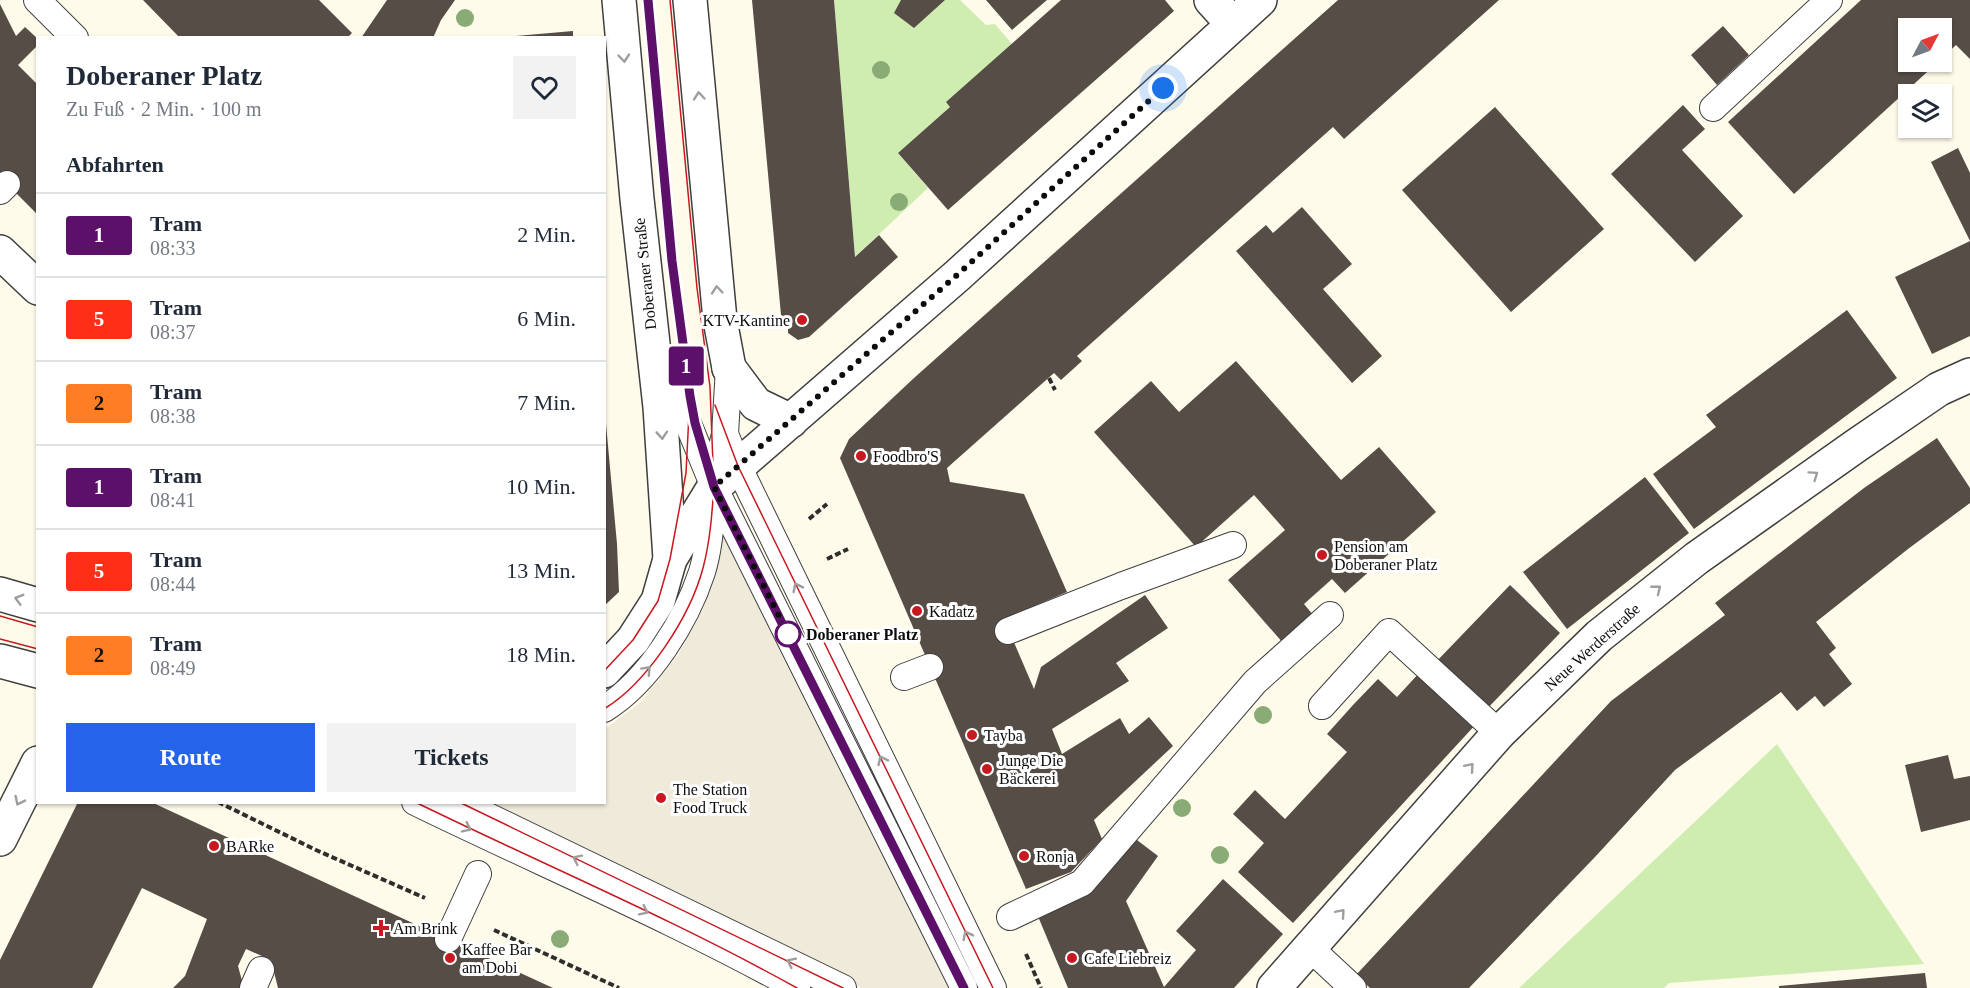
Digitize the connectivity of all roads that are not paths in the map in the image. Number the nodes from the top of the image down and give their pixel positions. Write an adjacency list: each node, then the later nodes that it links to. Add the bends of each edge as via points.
1 (37, 0): 8 (lane)
2 (619, 0): 12 (street, Doberaner Straße, one-way to 12)
3 (690, 0): 13 (street, one-way to 3, via 720,321)
4 (1211, 0): 7 (street)
5 (1260, 0): 7 (street)
6 (1828, 0): 9 (lane)
7 (1233, 24): 15 (street)
8 (73, 36)
9 (1713, 108)
10 (0, 252): 11 (street)
11 (36, 286)
12 (652, 334): 16 (lane); 18 (street, Doberaner Straße, one-way to 18)
13 (729, 368): 15 (street, via 756,404); 16 (lane)
14 (1970, 375): 30 (street, Neue Werderstraße, one-way to 14, via 1599,636 1697,558 1940,389)
15 (791, 421): 16 (street)
16 (726, 477): 18 (street); 29 (lane, one-way to 16, via 657,659 690,604); 41 (lane); 42 (lane, one-way to 16)
17 (1233, 544): 22 (lane)
18 (670, 560): 25 (street, Doberaner Straße, via 657,601 633,640)
19 (0, 594): 20 (street, one-way to 19)
20 (36, 604)
21 (1330, 615): 36 (lane, via 1255,682 1082,883)
22 (1008, 631)
23 (0, 661): 26 (street)
24 (930, 667): 27 (lane)
25 (606, 669)
26 (36, 670)
27 (904, 677)
28 (1322, 706): 30 (lane, via 1389,632)
29 (606, 708)
30 (1499, 733): 38 (street, Neue Werderstraße, one-way to 30)
31 (36, 766): 34 (street, one-way to 34)
32 (419, 804): 39 (lane, one-way to 39)
33 (463, 804): 40 (lane, one-way to 33)
34 (0, 839)
35 (478, 874): 37 (lane)
36 (1010, 916)
37 (448, 939)
38 (1310, 948): 43 (street, Neue Werderstraße); 44 (lane)
39 (797, 988)
40 (843, 988)
41 (964, 988)
42 (993, 988)
43 (1274, 988)
44 (1353, 988)

